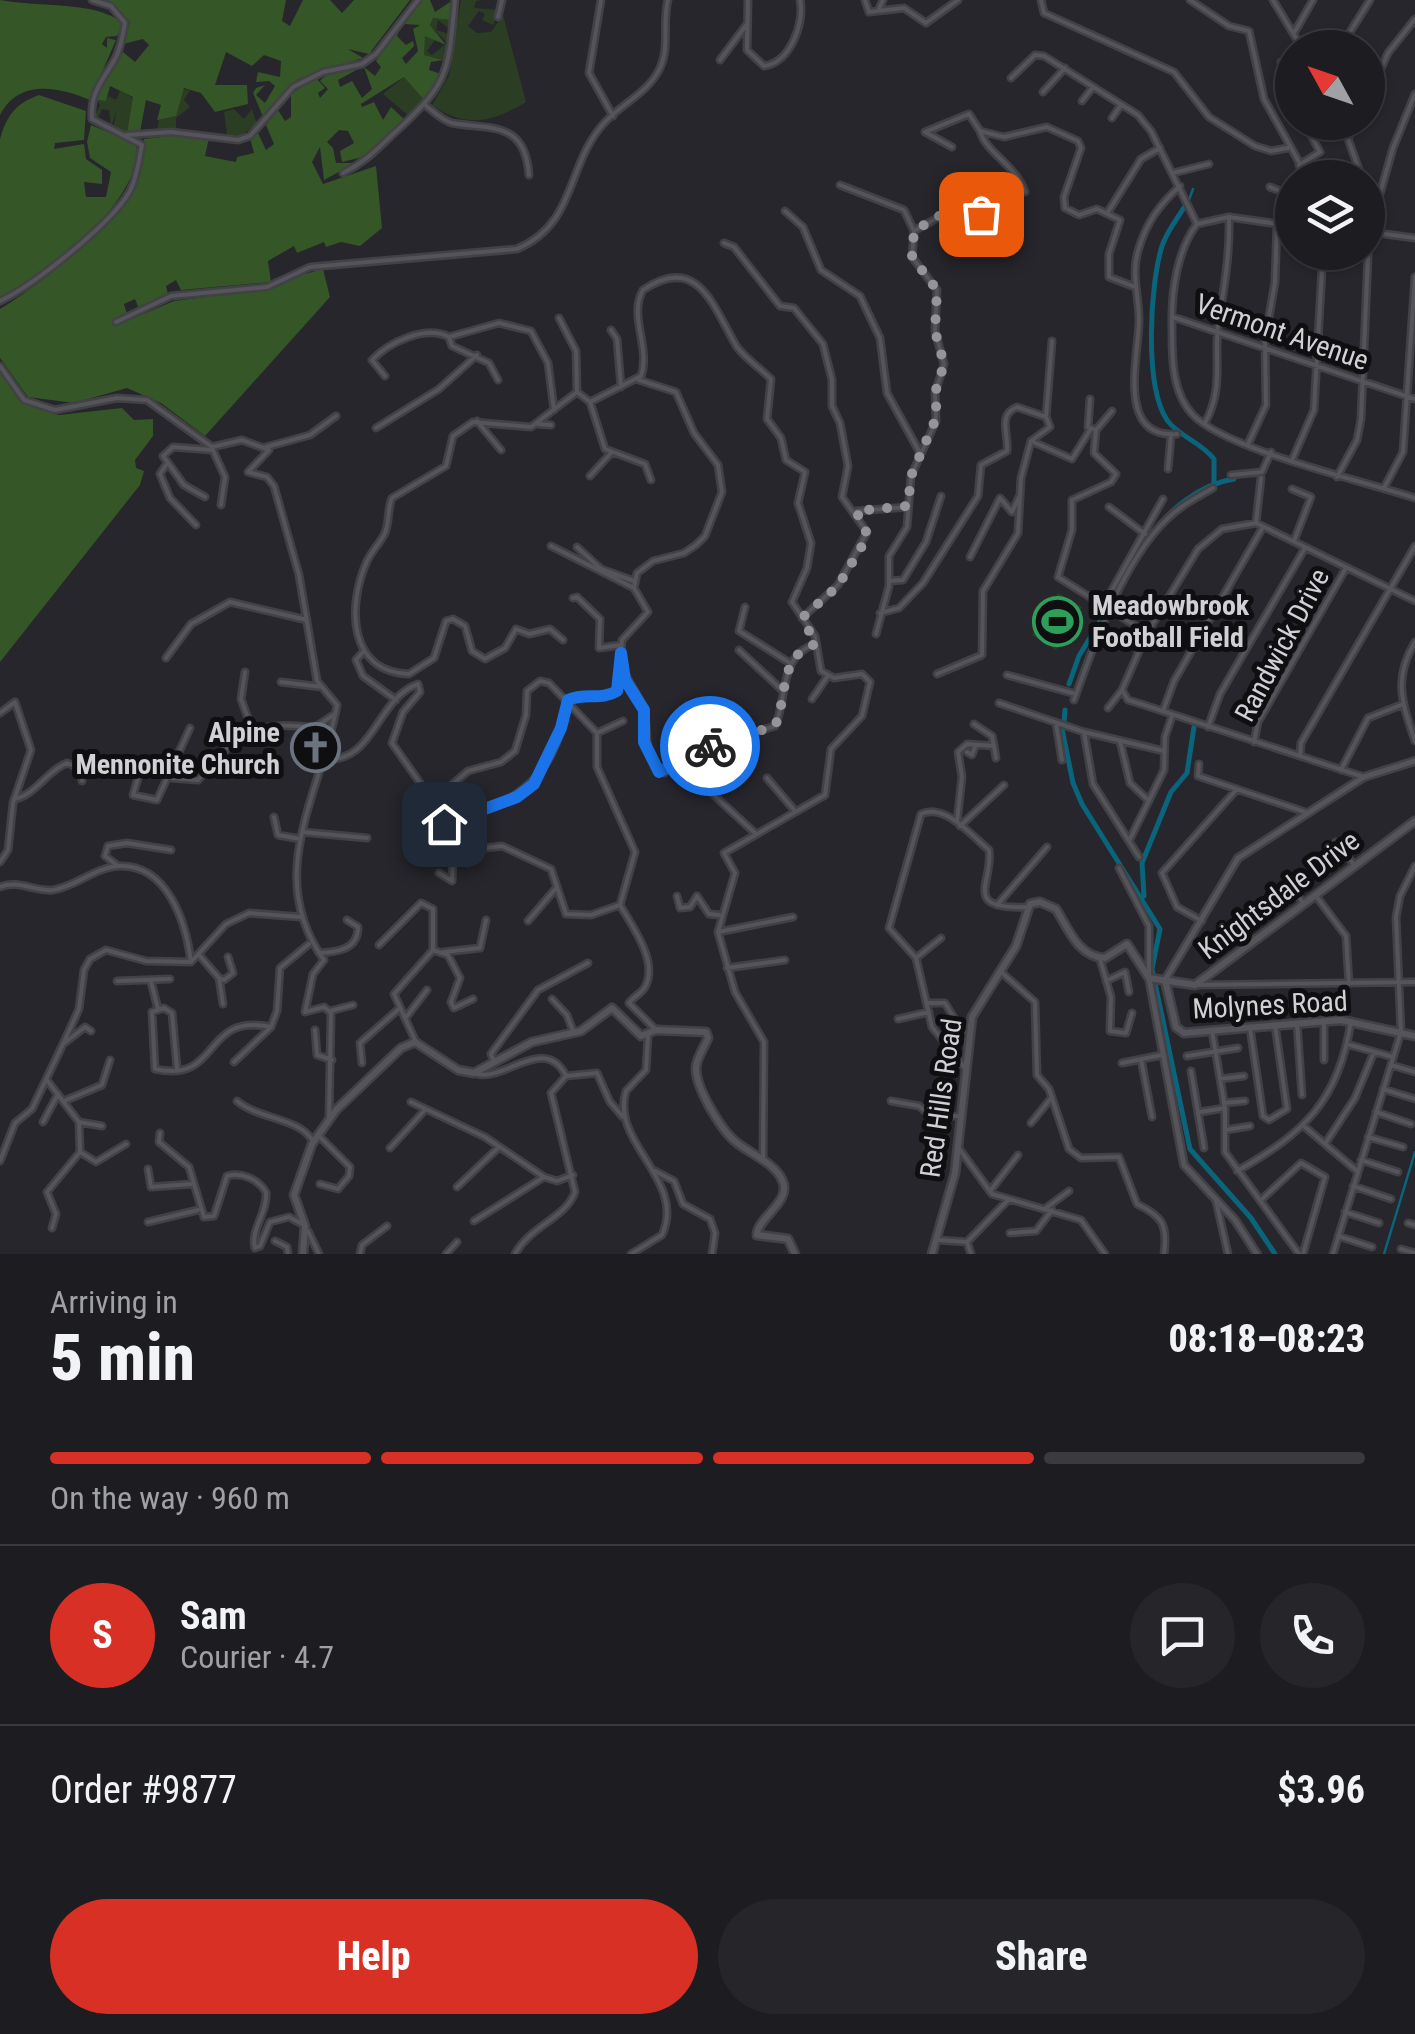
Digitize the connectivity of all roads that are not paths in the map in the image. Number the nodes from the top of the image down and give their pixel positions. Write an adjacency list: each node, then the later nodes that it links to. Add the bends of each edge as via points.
1 (92, 0): 37 (street, via 111,6 126,23 117,56 97,82 92,119)
2 (418, 0): 37 (street, via 376,54 293,86 250,136)
3 (455, 0): 32 (street, via 448,62)
4 (502, 0): 18 (street)
5 (601, 0): 34 (street, via 590,73)
6 (668, 0): 34 (street, via 659,71)
7 (748, 0): 20 (street)
8 (800, 0): 20 (street, via 797,33 772,65 750,56)
9 (865, 0): 17 (street, via 868,12)
10 (883, 0): 17 (street)
11 (958, 0): 17 (street, via 926,23 904,8)
12 (1041, 0): 41 (street, via 1044,12 1174,72 1209,117 1255,146 1271,152)
13 (1190, 0): 41 (street, via 1229,26 1248,30 1264,100)
14 (1273, 0): 21 (street)
15 (1313, 0): 22 (street)
16 (1370, 0): 23 (street)
17 (878, 11)
18 (498, 17)
19 (1415, 19): 25 (street)
20 (747, 24): 24 (street)
21 (1292, 30)
22 (1296, 30)
23 (1351, 30)
24 (720, 60)
25 (1385, 60)
26 (1065, 68): 27 (street, via 1035,55); 28 (street); 29 (street)
27 (1011, 78)
28 (1093, 87): 31 (street); 33 (street)
29 (1043, 92)
30 (1415, 94): 48 (street)
31 (1082, 101)
32 (425, 105): 45 (street, via 371,159); 47 (street, via 448,122 503,129 523,149)
33 (1121, 106): 35 (street); 40 (street, via 1138,115)
34 (613, 116): 72 (street, via 584,151 573,190 548,231 518,249 310,267 267,286 171,296)
35 (1112, 118)
36 (980, 131): 39 (street, via 970,114 926,132); 53 (street); 55 (street, via 1004,137 1047,126 1073,137 1081,148 1065,208 1080,215)
37 (127, 135): 69 (street, via 142,145 130,191 86,238)
38 (1314, 140): 43 (street, via 1320,152)
39 (952, 147)
40 (1160, 148): 46 (street); 55 (street, via 1141,158)
41 (1288, 148): 42 (street)
42 (1296, 160)
43 (1307, 160)
44 (1209, 164): 46 (street)
45 (344, 173)
46 (1173, 173): 50 (street)
47 (529, 175)
48 (1385, 177)
49 (840, 184): 59 (street, via 894,202)
50 (1180, 186): 57 (street); 68 (street, via 1147,226)
51 (1270, 187): 52 (street)
52 (1275, 189)
53 (1025, 192)
54 (785, 211): 106 (street, via 803,227 823,272 860,296 880,338 887,393)
55 (1108, 212): 68 (street, via 1121,224 1109,254 1109,279)
56 (1228, 218): 57 (street); 58 (street); 74 (street, via 1229,276)
57 (1197, 224): 70 (street, Vermont Avenue, via 1185,242)
58 (1275, 224)
59 (914, 231): 64 (street, via 971,199); 106 (street, via 912,257 937,290 935,331 944,364 936,420)
60 (1385, 234): 61 (street)
61 (1415, 238)
62 (724, 242): 127 (street, via 780,306 798,311 823,344 848,466 842,498)
63 (1275, 247): 77 (street)
64 (995, 248)
65 (1322, 270): 79 (street)
66 (1367, 270): 84 (street)
67 (1415, 277): 88 (street, via 1408,334)
68 (1135, 287): 110 (street, via 1137,406 1148,425 1174,434)
69 (0, 301)
70 (1172, 316): 74 (street, Vermont Avenue); 95 (street, via 1173,372 1189,410)
71 (559, 318): 86 (street, via 576,352)
72 (116, 322)
73 (611, 330): 85 (street)
74 (1217, 331): 77 (street, Vermont Avenue); 95 (street, via 1220,388)
75 (449, 336): 78 (street, via 452,346); 81 (street, via 432,330 394,343 372,360); 90 (street, via 499,323 530,332 548,363)
76 (1052, 341): 93 (street)
77 (1266, 348): 79 (street, Vermont Avenue); 101 (street, via 1266,405)
78 (477, 356): 82 (street); 98 (street)
79 (1313, 364): 84 (street, Vermont Avenue); 108 (street, via 1311,424)
80 (0, 366): 103 (street, via 24,400 55,410 117,398 147,400)
81 (385, 376)
82 (498, 380)
83 (639, 380): 85 (street); 139 (street, via 676,392 723,482 705,536 684,553 641,567); 149 (street, via 645,359 640,293 670,278 689,279 716,306 742,353 771,379 768,419 786,460 805,472 798,503 811,543 792,602)
84 (1363, 381): 88 (street, Vermont Avenue); 113 (street, via 1357,440)
85 (621, 387): 89 (street)
86 (577, 392): 89 (street); 90 (street)
87 (1090, 398): 99 (street)
88 (1413, 398): 118 (street, via 1403,452)
89 (590, 402): 105 (street, via 603,446)
90 (554, 410): 96 (street)
91 (1112, 410): 99 (street)
92 (336, 416): 102 (street, via 310,435)
93 (1046, 416): 100 (street, via 1049,430); 148 (street, via 1017,407 1008,411 1007,450 982,465 978,496 923,583 899,608)
94 (476, 421): 96 (street); 104 (street); 158 (street, via 454,436 446,466 392,498 386,532 360,587 356,628)
95 (1205, 422): 101 (street)
96 (538, 424): 97 (street)
97 (552, 425)
98 (376, 428)
99 (1093, 430): 100 (street, via 1072,459); 145 (street, via 1094,454 1113,468 1115,478 1072,500 1072,530 1058,577)
100 (1030, 440): 119 (street)
101 (1248, 444): 107 (street)
102 (266, 447): 103 (street, via 242,440); 150 (street, via 268,454 248,472 274,486)
103 (212, 449): 109 (street, via 173,447 164,452); 124 (street, via 224,476)
104 (501, 450)
105 (612, 452): 112 (street); 115 (street, via 644,464)
106 (920, 452): 125 (street)
107 (1271, 452): 108 (street); 111 (street, via 1262,472)
108 (1293, 458): 113 (street)
109 (166, 464): 121 (street); 129 (street, via 160,474 165,487)
110 (1168, 470)
111 (1231, 475)
112 (590, 476)
113 (1337, 476): 118 (street)
114 (1262, 478): 128 (street)
115 (652, 480)
116 (1213, 488): 147 (street, via 1157,530)
117 (1292, 488): 132 (street, via 1311,497)
118 (1384, 488): 123 (street)
119 (1021, 491): 137 (street, via 1012,512 1000,498); 163 (street, via 1015,541 983,591 982,656)
120 (941, 496): 140 (street, via 904,580)
121 (205, 497)
122 (1163, 498): 131 (street)
123 (1415, 498)
124 (221, 505)
125 (908, 506): 127 (street); 140 (street, via 907,527 889,556)
126 (1109, 507): 131 (street)
127 (856, 511): 149 (street, via 868,536 838,586)
128 (1256, 524): 130 (street); 151 (street, via 1222,529 1198,548)
129 (196, 526)
130 (1264, 527): 132 (street); 176 (street)
131 (1145, 534): 145 (street)
132 (1294, 541): 136 (street)
133 (551, 546): 141 (street)
134 (1415, 546): 142 (street)
135 (577, 547): 139 (street, via 600,569)
136 (1305, 548): 138 (street); 183 (street, via 1220,694)
137 (970, 557)
138 (1346, 568): 142 (street); 190 (street, Randwick Drive, via 1258,722)
139 (634, 581): 141 (street)
140 (889, 581): 148 (street)
141 (634, 588): 156 (street, via 648,612)
142 (1389, 590): 144 (street); 195 (street, via 1301,742)
143 (573, 598): 156 (street, via 600,619 599,648)
144 (1415, 601)
145 (1103, 606): 147 (street)
146 (745, 607): 161 (street, via 739,631)
147 (1111, 611): 151 (street); 164 (street, via 1075,697)
148 (879, 613): 152 (street)
149 (802, 618): 155 (street)
150 (306, 620): 160 (street, via 230,602 191,624); 167 (street)
151 (1146, 633): 168 (street)
152 (876, 634)
153 (563, 640): 158 (street, via 550,630 516,629 505,648 485,658 472,651 465,626 453,618 446,621 434,658 409,674 382,670)
154 (1415, 642): 174 (street, via 1400,676)
155 (816, 644): 161 (street); 165 (street)
156 (621, 645): 159 (street)
157 (739, 650): 169 (street)
158 (362, 653): 171 (street, via 358,668)
159 (621, 653): 172 (street, via 617,691); 200 (street, via 625,680 644,710 644,742 664,773)
160 (166, 658)
161 (790, 663): 169 (street)
162 (245, 672): 185 (street, via 240,698)
163 (937, 674)
164 (1006, 675)
165 (827, 677): 170 (street); 212 (street, via 856,674 870,682 862,716 829,757 825,795)
166 (281, 682): 167 (street)
167 (322, 687): 178 (street, via 336,702)
168 (1122, 690): 175 (street); 176 (street, via 1128,700)
169 (784, 691): 200 (street, via 775,726 695,751)
170 (812, 699)
171 (396, 700): 172 (street, via 414,684 421,687 392,743 425,790 437,796 468,770 515,751 532,686 550,682); 196 (street, via 354,754 338,761)
172 (568, 700): 187 (street); 217 (street, via 534,784 517,797)
173 (1000, 703): 181 (street)
174 (1402, 704): 189 (street); 202 (street, via 1368,718)
175 (1108, 708)
176 (1163, 711): 179 (street)
177 (0, 713): 210 (street, via 15,702 31,750)
178 (335, 714): 185 (street, via 314,728); 196 (street)
179 (1173, 714): 183 (street); 193 (street)
180 (623, 721): 187 (street)
181 (1056, 723): 186 (street); 198 (street)
182 (974, 724): 192 (street, via 992,736)
183 (1208, 727): 190 (street)
184 (190, 728): 205 (street)
185 (252, 730): 205 (street, via 198,780)
186 (1084, 732): 188 (street); 222 (street, via 1093,784)
187 (597, 733): 239 (street, via 596,767 634,852)
188 (1120, 741): 193 (street); 211 (street, via 1130,783)
189 (1415, 741)
190 (1254, 742): 195 (street)
191 (975, 746): 192 (street); 194 (street, via 973,754); 215 (street, via 967,744 957,755)
192 (994, 746): 197 (street)
193 (1164, 751): 211 (street, via 1164,770)
194 (967, 752)
195 (1300, 757): 202 (street)
196 (321, 758): 218 (street)
197 (996, 758)
198 (1062, 760)
199 (1415, 761): 203 (street)
200 (679, 763): 219 (street)
201 (1199, 764): 209 (street, via 1197,776)
202 (1341, 770): 203 (street)
203 (1364, 777): 213 (street)
204 (138, 778): 205 (street, via 134,795 157,800)
205 (171, 778)
206 (766, 778): 212 (street)
207 (82, 781): 210 (street, via 82,769 67,763 44,775 28,795)
208 (1004, 784): 215 (street)
209 (1236, 789): 213 (street); 248 (street, via 1162,874 1177,908)
210 (14, 798): 227 (street, via 8,850)
211 (1150, 802): 222 (street)
212 (795, 811): 219 (street)
213 (1308, 813): 248 (street, via 1238,858)
214 (274, 818): 221 (street, via 278,835)
215 (958, 824): 240 (street, via 989,850 984,888); 258 (street, via 927,810 915,826 889,924)
216 (1413, 824): 229 (main road, Knightsdale Drive)
217 (434, 826)
218 (302, 832): 220 (street); 221 (street)
219 (757, 835): 242 (street, via 724,853 734,874)
220 (367, 838)
221 (300, 839): 243 (street)
222 (1129, 841): 226 (street)
223 (1336, 842): 229 (street)
224 (1047, 847): 240 (street)
225 (172, 850): 228 (street, via 108,846 105,856)
226 (1138, 858)
227 (0, 862)
228 (118, 866): 234 (street, via 52,890); 261 (street, via 158,880 169,893 188,933)
229 (1355, 866): 237 (main road, Knightsdale Drive)
230 (1415, 866): 273 (street, via 1398,904)
231 (1119, 868): 269 (street, via 1148,926)
232 (439, 873): 235 (street, via 454,880 453,857 467,863 476,848 502,846 551,869)
233 (1286, 878): 238 (street)
234 (0, 886)
235 (557, 887): 239 (street, via 570,915 591,916); 247 (street)
236 (677, 896): 242 (street, via 680,908 698,896 709,914)
237 (1316, 896): 238 (main road, Knightsdale Drive); 274 (street, via 1346,936)
238 (1304, 904): 265 (main road, Knightsdale Drive)
239 (620, 905): 298 (street, via 650,968 643,992 629,1003)
240 (997, 905): 241 (street)
241 (1028, 907): 259 (main road, via 1040,902 1056,909 1068,932); 264 (main road, Red Hills Road)
242 (721, 914): 249 (street)
243 (301, 917): 251 (street); 256 (street, via 248,913 226,924)
244 (793, 917): 249 (street)
245 (346, 920): 255 (street, via 358,928 354,941)
246 (486, 920): 254 (street, via 480,948)
247 (528, 921)
248 (1202, 922): 269 (street)
249 (718, 932): 263 (street)
250 (941, 938): 258 (street)
251 (309, 944): 255 (street); 295 (street, via 280,968)
252 (379, 945): 253 (street, via 425,903 435,920)
253 (432, 950): 254 (street); 284 (street, via 396,990)
254 (444, 952): 280 (street, via 460,978 452,1006)
255 (319, 953): 286 (street, via 324,961 313,974 305,1012)
256 (200, 956): 261 (street); 266 (street)
257 (228, 958): 266 (street, via 233,973)
258 (916, 958): 281 (street)
259 (1100, 959): 269 (main road, via 1127,944); 270 (street)
260 (786, 960): 263 (street)
261 (191, 962): 307 (street, via 98,953 84,970 79,1009)
262 (588, 962): 320 (street, via 534,994 491,1054)
263 (727, 968): 372 (street, via 764,1042)
264 (1000, 970): 326 (main road, Red Hills Road, via 972,1017); 336 (street, via 1035,1002 1038,1075)
265 (1214, 972): 275 (main road, Knightsdale Drive); 276 (street)
266 (220, 978): 282 (street)
267 (118, 980): 271 (street)
268 (170, 980): 271 (street)
269 (1158, 980): 275 (main road, Knightsdale Drive); 301 (main road, Molynes Road, via 1178,1030); 312 (street)
270 (1106, 981): 278 (street, via 1124,972); 288 (street, via 1110,1031 1126,1033)
271 (151, 982): 285 (street)
272 (1415, 982): 273 (street)
273 (1400, 983): 274 (street); 302 (street)
274 (1348, 984): 276 (street)
275 (1196, 985): 276 (street)
276 (1216, 986)
277 (427, 990): 289 (street)
278 (1129, 992)
279 (552, 998): 303 (street)
280 (473, 1000)
281 (927, 1003): 287 (street); 300 (street, via 945,1003)
282 (223, 1004)
283 (354, 1005): 286 (street)
284 (400, 1008): 289 (street); 321 (street, via 360,1043)
285 (158, 1009): 324 (street, via 172,1013); 324 (street, via 149,1020 151,1063 157,1070)
286 (330, 1011): 316 (street)
287 (929, 1012): 290 (street); 326 (street, via 934,1030)
288 (1132, 1013)
289 (407, 1016): 306 (street)
290 (898, 1019)
291 (1324, 1021): 292 (main road, Molynes Road); 293 (main road, Molynes Road); 318 (street)
292 (1351, 1021): 302 (main road, Molynes Road); 308 (street)
293 (1297, 1023): 294 (main road, Molynes Road); 335 (street)
294 (1275, 1025): 296 (main road, Molynes Road); 296 (street, via 1287,1109 1268,1120)
295 (271, 1026): 319 (street); 324 (street, via 234,1025 205,1059)
296 (1250, 1028): 301 (main road, Molynes Road)
297 (315, 1030): 316 (street, via 317,1055)
298 (656, 1030): 304 (main road); 372 (main road, via 706,1032 697,1062 700,1085 731,1139)
299 (91, 1031): 307 (street, via 86,1027)
300 (962, 1031)
301 (1212, 1031): 310 (street)
302 (1401, 1032): 305 (main road, Molynes Road); 314 (street)
303 (574, 1033): 304 (main road, via 612,1008 638,1035); 320 (main road, via 532,1042)
304 (648, 1035): 348 (street, via 646,1070 626,1091)
305 (1415, 1036)
306 (416, 1042): 328 (main road); 350 (main road, via 401,1048)
307 (63, 1044): 331 (street)
308 (1348, 1045): 311 (street); 357 (street)
309 (1238, 1048): 310 (street)
310 (1215, 1052): 313 (street); 332 (street)
311 (1374, 1052): 314 (street); 363 (street)
312 (1162, 1055): 317 (street); 392 (street, via 1180,1154)
313 (1187, 1056)
314 (1394, 1057): 323 (street)
315 (110, 1060): 339 (street, via 102,1085)
316 (332, 1060): 350 (street)
317 (1141, 1060): 322 (street); 349 (street)
318 (1324, 1060)
319 (234, 1062)
320 (494, 1062): 328 (main road)
321 (362, 1063)
322 (1122, 1063)
323 (1391, 1065): 327 (street); 333 (street)
324 (178, 1068)
325 (1191, 1071): 345 (street)
326 (968, 1072): 347 (main road, Red Hills Road)
327 (1415, 1072)
328 (474, 1073): 329 (street, via 488,1076 539,1058 559,1065)
329 (566, 1076): 348 (street, via 597,1073); 380 (street, via 551,1093)
330 (1244, 1076): 332 (street)
331 (46, 1079): 334 (street); 371 (street, via 32,1108 15,1123)
332 (1220, 1080): 343 (street)
333 (1383, 1089): 337 (street); 346 (street)
334 (58, 1094): 339 (street); 351 (street)
335 (1302, 1096)
336 (1052, 1098): 353 (street); 426 (street, via 1075,1156 1123,1162 1136,1204 1158,1213 1165,1225)
337 (1415, 1099)
338 (891, 1100): 347 (street, via 919,1106 932,1117)
339 (64, 1101): 352 (street)
340 (1245, 1101): 343 (street)
341 (237, 1102): 361 (street)
342 (411, 1102): 344 (street)
343 (1224, 1106): 345 (street); 358 (street)
344 (425, 1109): 365 (street); 366 (street)
345 (1198, 1112): 367 (street)
346 (1376, 1112): 354 (street); 360 (street)
347 (963, 1115): 368 (main road, Red Hills Road)
348 (623, 1117): 376 (street)
349 (1152, 1117)
350 (329, 1118): 361 (main road)
351 (43, 1122)
352 (79, 1122): 355 (street); 369 (street)
353 (1032, 1123)
354 (1411, 1124)
355 (102, 1126)
356 (1250, 1126): 358 (street)
357 (1306, 1127): 363 (street); 377 (street)
358 (1226, 1130): 377 (street, via 1225,1152)
359 (160, 1133): 383 (street, via 159,1142 189,1168)
360 (1368, 1137): 364 (street); 373 (street)
361 (316, 1138): 384 (street, via 350,1167 338,1188); 401 (main road, via 294,1196)
362 (126, 1144): 369 (street, via 96,1162)
363 (1325, 1144): 378 (street)
364 (1403, 1147)
365 (390, 1148)
366 (498, 1148): 382 (street); 386 (street)
367 (1204, 1148)
368 (959, 1149): 387 (street); 406 (main road, Red Hills Road)
369 (80, 1152): 403 (street, via 47,1192 56,1214)
370 (1018, 1156): 387 (street)
371 (0, 1160)
372 (763, 1160): 422 (main road, via 784,1186 756,1235 788,1240)
373 (1361, 1160): 378 (street); 379 (street)
374 (148, 1168): 383 (street, via 151,1187)
375 (224, 1168): 381 (street)
376 (654, 1171): 420 (street, via 663,1191 665,1231); 421 (street, via 674,1182 684,1204 710,1219)
377 (1237, 1171): 391 (street)
378 (1358, 1171): 385 (street)
379 (1398, 1172)
380 (573, 1175): 382 (street); 419 (street, via 571,1204 533,1228)
381 (228, 1176): 394 (street, via 214,1216); 412 (street, via 252,1180 266,1192 266,1212 252,1238)
382 (544, 1177): 396 (street)
383 (192, 1184): 394 (street)
384 (320, 1184)
385 (1353, 1186): 389 (street); 395 (street)
386 (457, 1187)
387 (990, 1191): 390 (street)
388 (1069, 1191): 393 (street)
389 (1391, 1198)
390 (1009, 1199): 393 (street); 409 (street)
391 (1261, 1200): 429 (street); 429 (street, via 1301,1163 1324,1176)
392 (1216, 1201): 427 (street); 428 (street)
393 (1049, 1209): 404 (street, via 1036,1231); 425 (street, via 1088,1225)
394 (198, 1210): 397 (street)
395 (1345, 1212): 398 (street); 405 (street)
396 (474, 1221)
397 (148, 1222)
398 (1379, 1223)
399 (1408, 1223): 400 (street)
400 (1415, 1225)
401 (305, 1226): 412 (street, via 289,1217 270,1222); 415 (main road); 416 (street)
402 (387, 1226): 417 (street)
403 (52, 1228)
404 (1010, 1233)
405 (1338, 1236): 410 (street); 430 (street)
406 (938, 1240): 409 (street); 423 (main road, Red Hills Road)
407 (275, 1241): 414 (street)
408 (456, 1242): 418 (street)
409 (967, 1242): 424 (street)
410 (1372, 1247)
411 (1401, 1249): 413 (street)
412 (259, 1251)
413 (1415, 1253)
414 (288, 1254)
415 (303, 1254)
416 (318, 1254)
417 (360, 1254)
418 (446, 1254)
419 (515, 1254)
420 (631, 1254)
421 (712, 1254)
422 (795, 1254)
423 (932, 1254)
424 (972, 1254)
425 (1106, 1254)
426 (1164, 1254)
427 (1228, 1254)
428 (1257, 1254)
429 (1301, 1254)
430 (1332, 1254)

